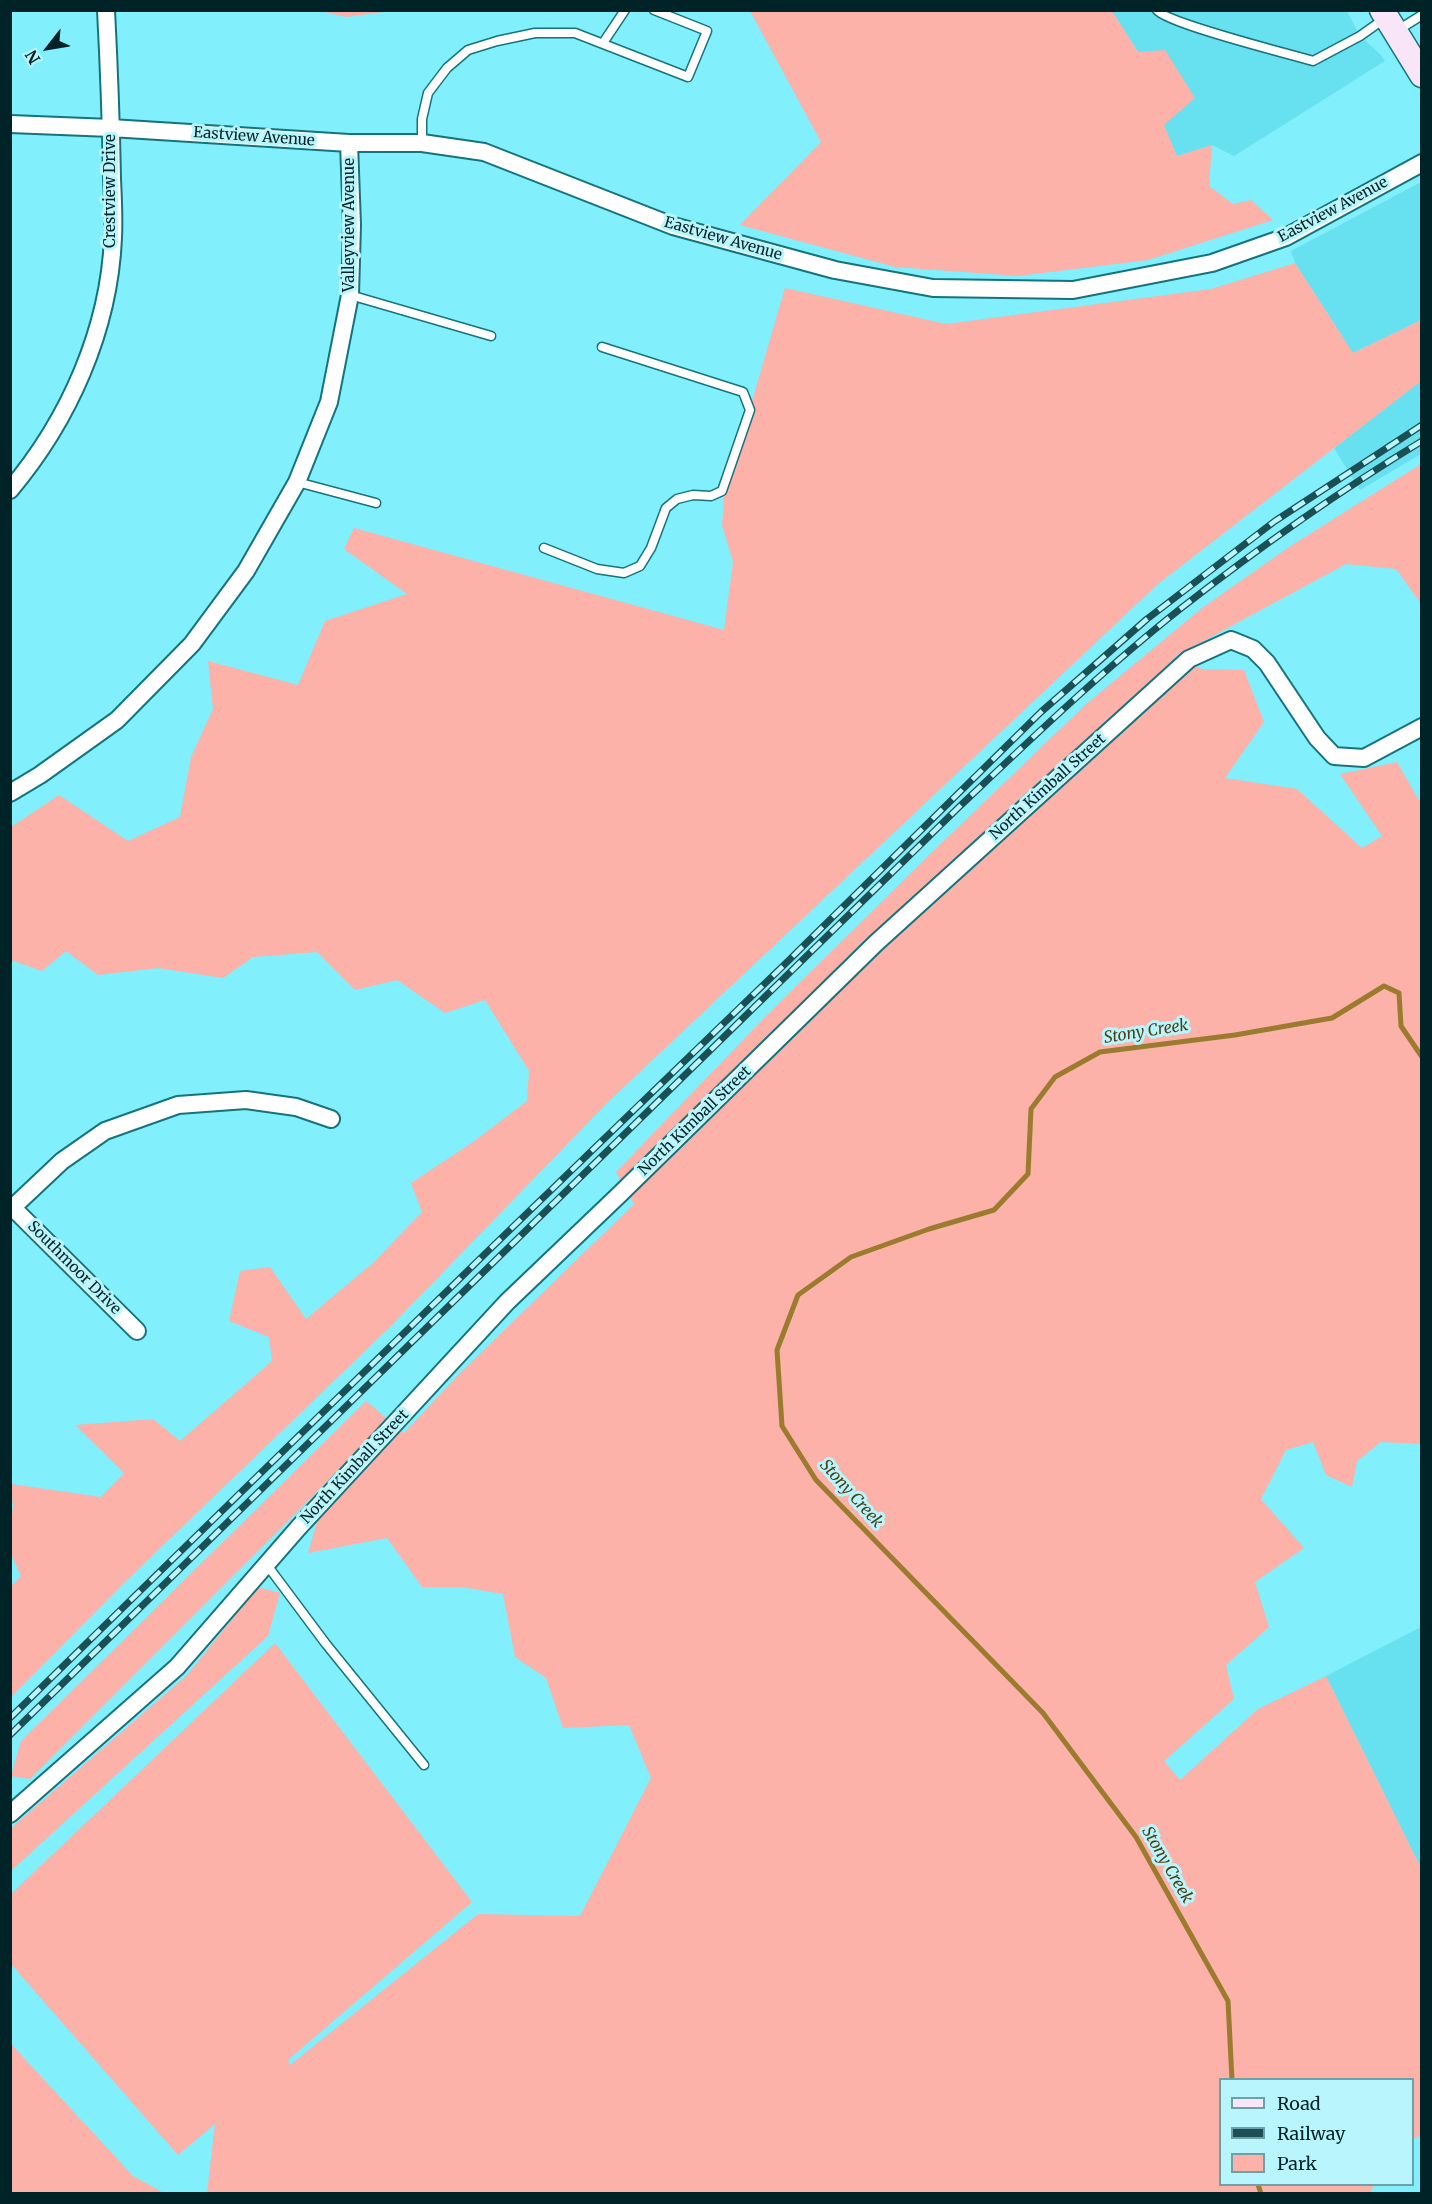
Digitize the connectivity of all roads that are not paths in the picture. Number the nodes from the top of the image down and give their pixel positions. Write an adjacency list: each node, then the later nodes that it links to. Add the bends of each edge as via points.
1 (106, 10): 10 (street, Crestview Drive)
2 (625, 10): 7 (lane)
3 (654, 10): 7 (lane, via 707,31 688,77)
4 (1157, 10): 6 (lane, via 1161,16 1187,25 1313,61)
5 (1422, 15): 6 (lane)
6 (1389, 18): 8 (main road)
7 (603, 43): 12 (lane, via 575,33 535,33 468,50 447,68 428,93)
8 (1422, 75)
9 (10, 124): 10 (street, Eastview Avenue)
10 (111, 128): 11 (street, Eastview Avenue); 18 (street, Crestview Drive, via 113,239 106,294 91,350 66,408 35,460)
11 (350, 143): 12 (street, Eastview Avenue); 14 (street, Valleyview Avenue)
12 (422, 143): 13 (street, Eastview Avenue, via 484,152 673,226 836,270 933,288 1073,290 1212,263 1286,237)
13 (1422, 164)
14 (350, 295): 15 (lane); 17 (street, Valleyview Avenue, via 329,402)
15 (491, 336)
16 (602, 347): 20 (lane, via 743,392 750,410 722,491 677,499 666,508 640,566 624,573 597,569)
17 (297, 482): 19 (lane); 22 (street, Valleyview Avenue, via 246,571 192,644 117,720)
18 (10, 490)
19 (376, 503)
20 (544, 548)
21 (1422, 727): 26 (street, North Kimball Street, via 1364,758 1334,756 1317,738 1268,663 1253,649 1232,640 1189,659 876,943 507,1302)
22 (10, 793)
23 (331, 1119): 24 (street, via 296,1107 246,1100 178,1105 105,1131 62,1161)
24 (11, 1208): 25 (street, Southmoor Drive)
25 (136, 1330)
26 (267, 1564): 27 (lane); 28 (street, North Kimball Street, via 177,1667)
27 (424, 1764)
28 (10, 1814)

